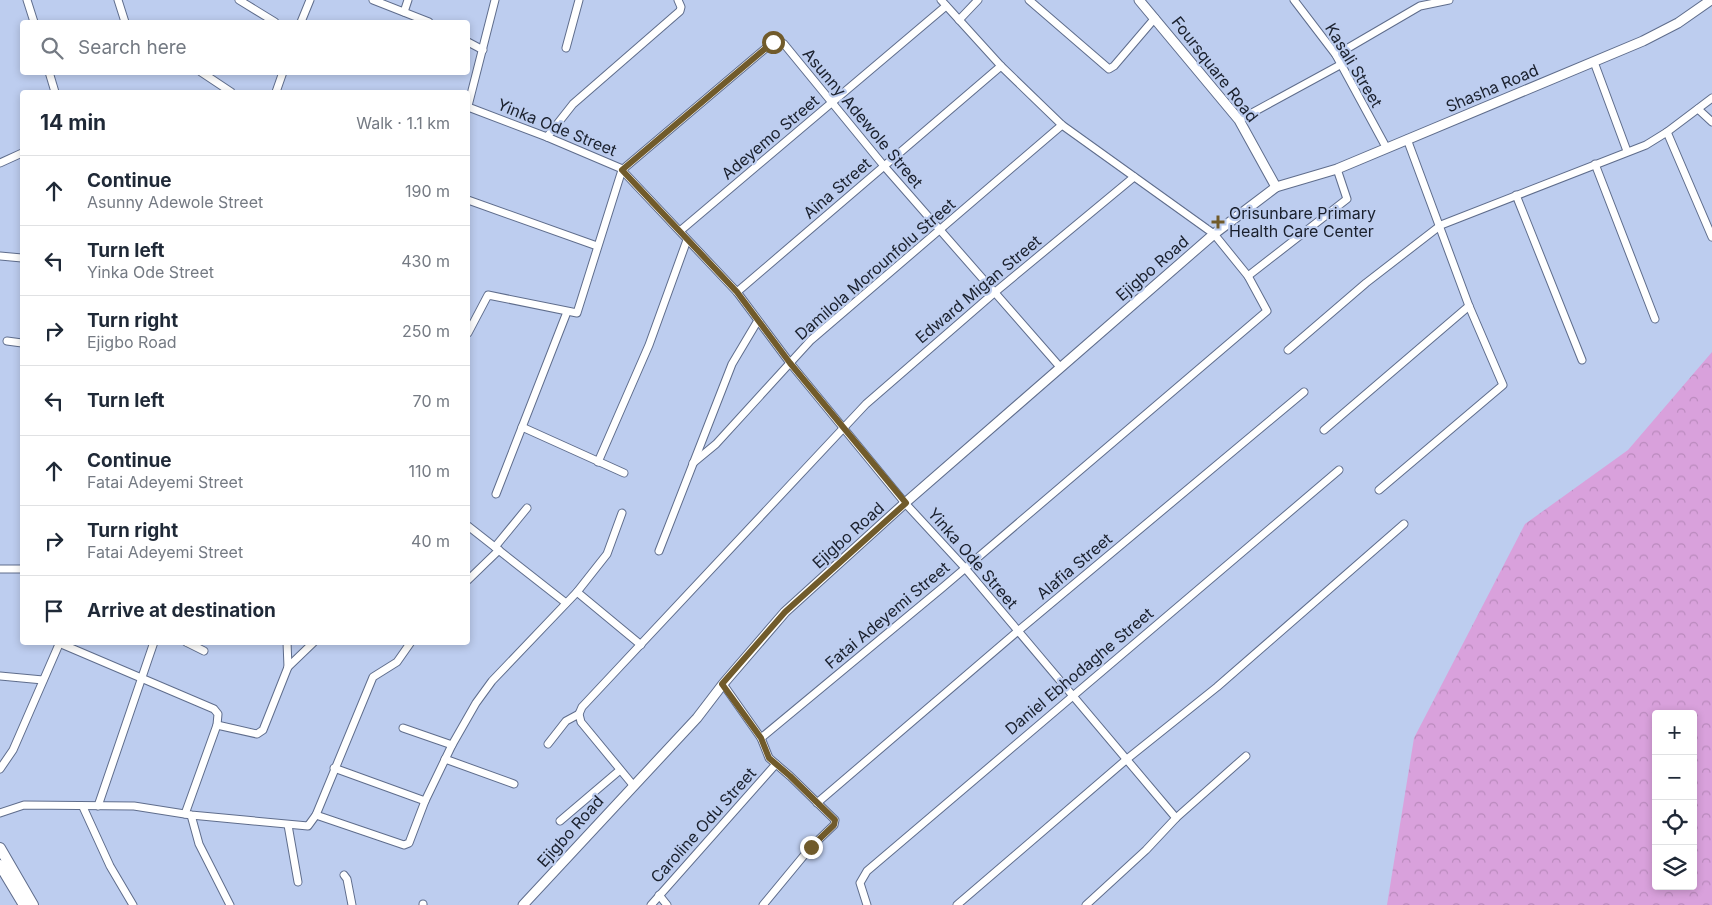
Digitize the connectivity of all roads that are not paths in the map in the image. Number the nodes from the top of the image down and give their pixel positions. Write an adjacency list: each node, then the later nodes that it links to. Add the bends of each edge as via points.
1 (27, 0): 20 (street)
2 (118, 0): 21 (street)
3 (239, 0): 22 (street)
4 (310, 0): 23 (street)
5 (373, 0): 18 (street)
6 (408, 0): 18 (street)
7 (495, 0): 28 (street)
8 (579, 0): 27 (street)
9 (678, 0): 48 (street, via 680,10 574,104)
10 (978, 0): 25 (street)
11 (1029, 0): 19 (street, via 1109,69)
12 (1139, 0): 19 (street, Foursquare Road)
13 (1294, 0): 29 (street, Kasali Street)
14 (1449, 0): 17 (street)
15 (1705, 2): 30 (street, Shasha Road, via 1678,23)
16 (944, 3): 25 (street, Fatai Adeyemi Street); 41 (street, Adeyemo Street)
17 (1418, 3): 29 (street)
18 (404, 12): 24 (street)
19 (1155, 18): 44 (street, Foursquare Road)
20 (33, 20)
21 (124, 20)
22 (272, 20)
23 (302, 20)
24 (424, 20)
25 (959, 20): 31 (street, Fatai Adeyemi Street)
26 (470, 43): 28 (street)
27 (566, 48)
28 (483, 50): 40 (street)
29 (1336, 55): 32 (street, Kasali Street)
30 (1594, 62): 49 (street, Shasha Road); 51 (street)
31 (1001, 66): 46 (street, Fatai Adeyemi Street); 55 (street, Aina Street)
32 (1340, 66): 44 (street); 50 (street, Kasali Street)
33 (50, 75): 36 (street)
34 (206, 75): 37 (street)
35 (282, 75): 38 (street)
36 (54, 90)
37 (228, 90)
38 (277, 90)
39 (1712, 98): 43 (street)
40 (470, 99)
41 (831, 103): 55 (street, Asunny Adewole Street); 57 (street, Asunny Adewole Street, via 778,40); 64 (street, Adeyemo Street)
42 (470, 108): 48 (street, Yinka Ode Street)
43 (1698, 109): 45 (street); 47 (street)
44 (1239, 120): 59 (street, Foursquare Road)
45 (1712, 122)
46 (1062, 125): 58 (street, Fatai Adeyemi Street); 63 (street, Damilola Morounfolu Street)
47 (1668, 132): 51 (street, via 1646,145); 66 (street)
48 (547, 137): 57 (street, Yinka Ode Street)
49 (1407, 139): 50 (street, Shasha Road); 62 (street)
50 (1386, 147): 56 (street, Shasha Road)
51 (1627, 151): 54 (street)
52 (20, 153): 53 (street)
53 (0, 163)
54 (1595, 164): 60 (street); 76 (street)
55 (884, 166): 63 (street, Asunny Adewole Street); 72 (street, Aina Street)
56 (1337, 169): 59 (street, Shasha Road); 71 (street, via 1347,199)
57 (622, 170): 64 (street, Yinka Ode Street); 68 (street)
58 (1134, 177): 65 (street, Fatai Adeyemi Street); 73 (street, Edward Migan Street)
59 (1276, 187): 65 (street, Ejigbo Road)
60 (1516, 195): 62 (street); 82 (street)
61 (470, 201): 68 (street)
62 (1441, 225): 74 (street); 81 (street, via 1366,283)
63 (939, 230): 73 (street, Asunny Adewole Street); 83 (street, Damilola Morounfolu Street, via 811,340)
64 (680, 231): 67 (street, Yinka Ode Street)
65 (1214, 234): 71 (street, Fatai Adeyemi Street); 84 (street, Ejigbo Road)
66 (1712, 237)
67 (687, 240): 72 (street, Yinka Ode Street); 89 (street, via 650,345)
68 (598, 246): 75 (street, via 578,310 574,314)
69 (0, 256): 70 (street)
70 (20, 258)
71 (1248, 276): 102 (street, Fatai Adeyemi Street, via 1267,311)
72 (737, 292): 77 (street, Yinka Ode Street)
73 (994, 293): 84 (street, Asunny Adewole Street); 86 (street, Edward Migan Street)
74 (1469, 306): 88 (street); 93 (street, via 1503,385)
75 (567, 312): 78 (street, via 488,295); 87 (street)
76 (1655, 319)
77 (757, 322): 83 (street, Yinka Ode Street); 90 (street, via 732,364)
78 (470, 329)
79 (7, 341): 80 (street)
80 (20, 342)
81 (1288, 350)
82 (1582, 360)
83 (790, 363): 86 (street, Yinka Ode Street); 90 (street, Damilola Morounfolu Street, via 716,444)
84 (1060, 367): 95 (street, Ejigbo Road)
85 (1304, 392): 108 (street, Alafia Street)
86 (843, 426): 95 (street, Yinka Ode Street); 116 (street, Edward Migan Street)
87 (522, 427): 89 (street); 94 (street)
88 (1324, 430)
89 (598, 462): 92 (street)
90 (693, 463): 101 (street)
91 (1339, 470): 123 (street, Daniel Ebhodaghe Street)
92 (624, 473)
93 (1379, 490)
94 (496, 494)
95 (906, 503): 102 (street, Yinka Ode Street); 122 (street, Ejigbo Road, via 785,612)
96 (527, 508): 100 (street)
97 (622, 513): 106 (street, via 607,554)
98 (1404, 524): 131 (street, via 1217,687)
99 (470, 528): 100 (street)
100 (497, 548): 105 (street); 107 (street)
101 (659, 551)
102 (965, 568): 108 (street, Yinka Ode Street); 127 (street, Fatai Adeyemi Street)
103 (0, 569): 104 (street)
104 (20, 569)
105 (470, 578)
106 (577, 592): 107 (street); 116 (street)
107 (566, 603): 129 (street, via 492,681)
108 (1018, 631): 123 (street, Yinka Ode Street); 140 (street, Alafia Street)
109 (59, 645): 121 (street)
110 (65, 645): 120 (street)
111 (153, 645): 120 (street)
112 (192, 645): 117 (street)
113 (286, 645): 118 (street)
114 (311, 645): 118 (street)
115 (409, 645): 134 (street, via 397,662 373,677)
116 (641, 645): 124 (street, Edward Migan Street)
117 (204, 651)
118 (288, 667): 125 (street, via 260,733)
119 (0, 676): 121 (street)
120 (141, 677): 125 (street, via 214,709 218,714); 141 (street)
121 (43, 680): 135 (street, via 13,750)
122 (722, 684): 127 (street); 138 (street, Ejigbo Road, via 697,718)
123 (1071, 695): 131 (street, Yinka Ode Street); 163 (street, Daniel Ebhodaghe Street, via 867,871 860,882)
124 (579, 714): 128 (street, Edward Migan Street, via 566,721); 136 (street, via 581,722)
125 (217, 725): 144 (street)
126 (403, 728): 129 (street)
127 (761, 738): 133 (street, via 764,751)
128 (548, 744)
129 (452, 746): 132 (street)
130 (1246, 756): 146 (street)
131 (1127, 759): 146 (street, Yinka Ode Street); 164 (street)
132 (445, 760): 137 (street); 139 (street)
133 (776, 764): 140 (street); 153 (street, Caroline Odu Street)
134 (334, 768): 139 (street); 145 (street)
135 (0, 769)
136 (620, 770): 138 (street); 147 (street)
137 (514, 784)
138 (632, 785): 160 (street, Ejigbo Road)
139 (425, 801): 145 (street, via 407,845)
140 (817, 803): 154 (street, via 835,820 834,825 811,847)
141 (98, 806): 142 (street); 144 (street, via 134,806)
142 (83, 807): 143 (street, via 24,805); 157 (street, via 110,866)
143 (0, 813)
144 (188, 814): 148 (street); 158 (street, via 199,844)
145 (316, 815): 148 (street, via 308,826)
146 (1176, 818): 165 (street)
147 (560, 821)
148 (288, 825): 152 (street)
149 (0, 848): 156 (main road)
150 (0, 866): 155 (main road)
151 (344, 875): 159 (street)
152 (298, 882)
153 (659, 895): 161 (street, Caroline Odu Street); 162 (street)
154 (767, 903)
155 (24, 905)
156 (33, 905)
157 (133, 905)
158 (230, 905)
159 (352, 905)
160 (523, 905)
161 (650, 905)
162 (667, 905)
163 (867, 905)
164 (957, 905)
165 (1086, 905)

